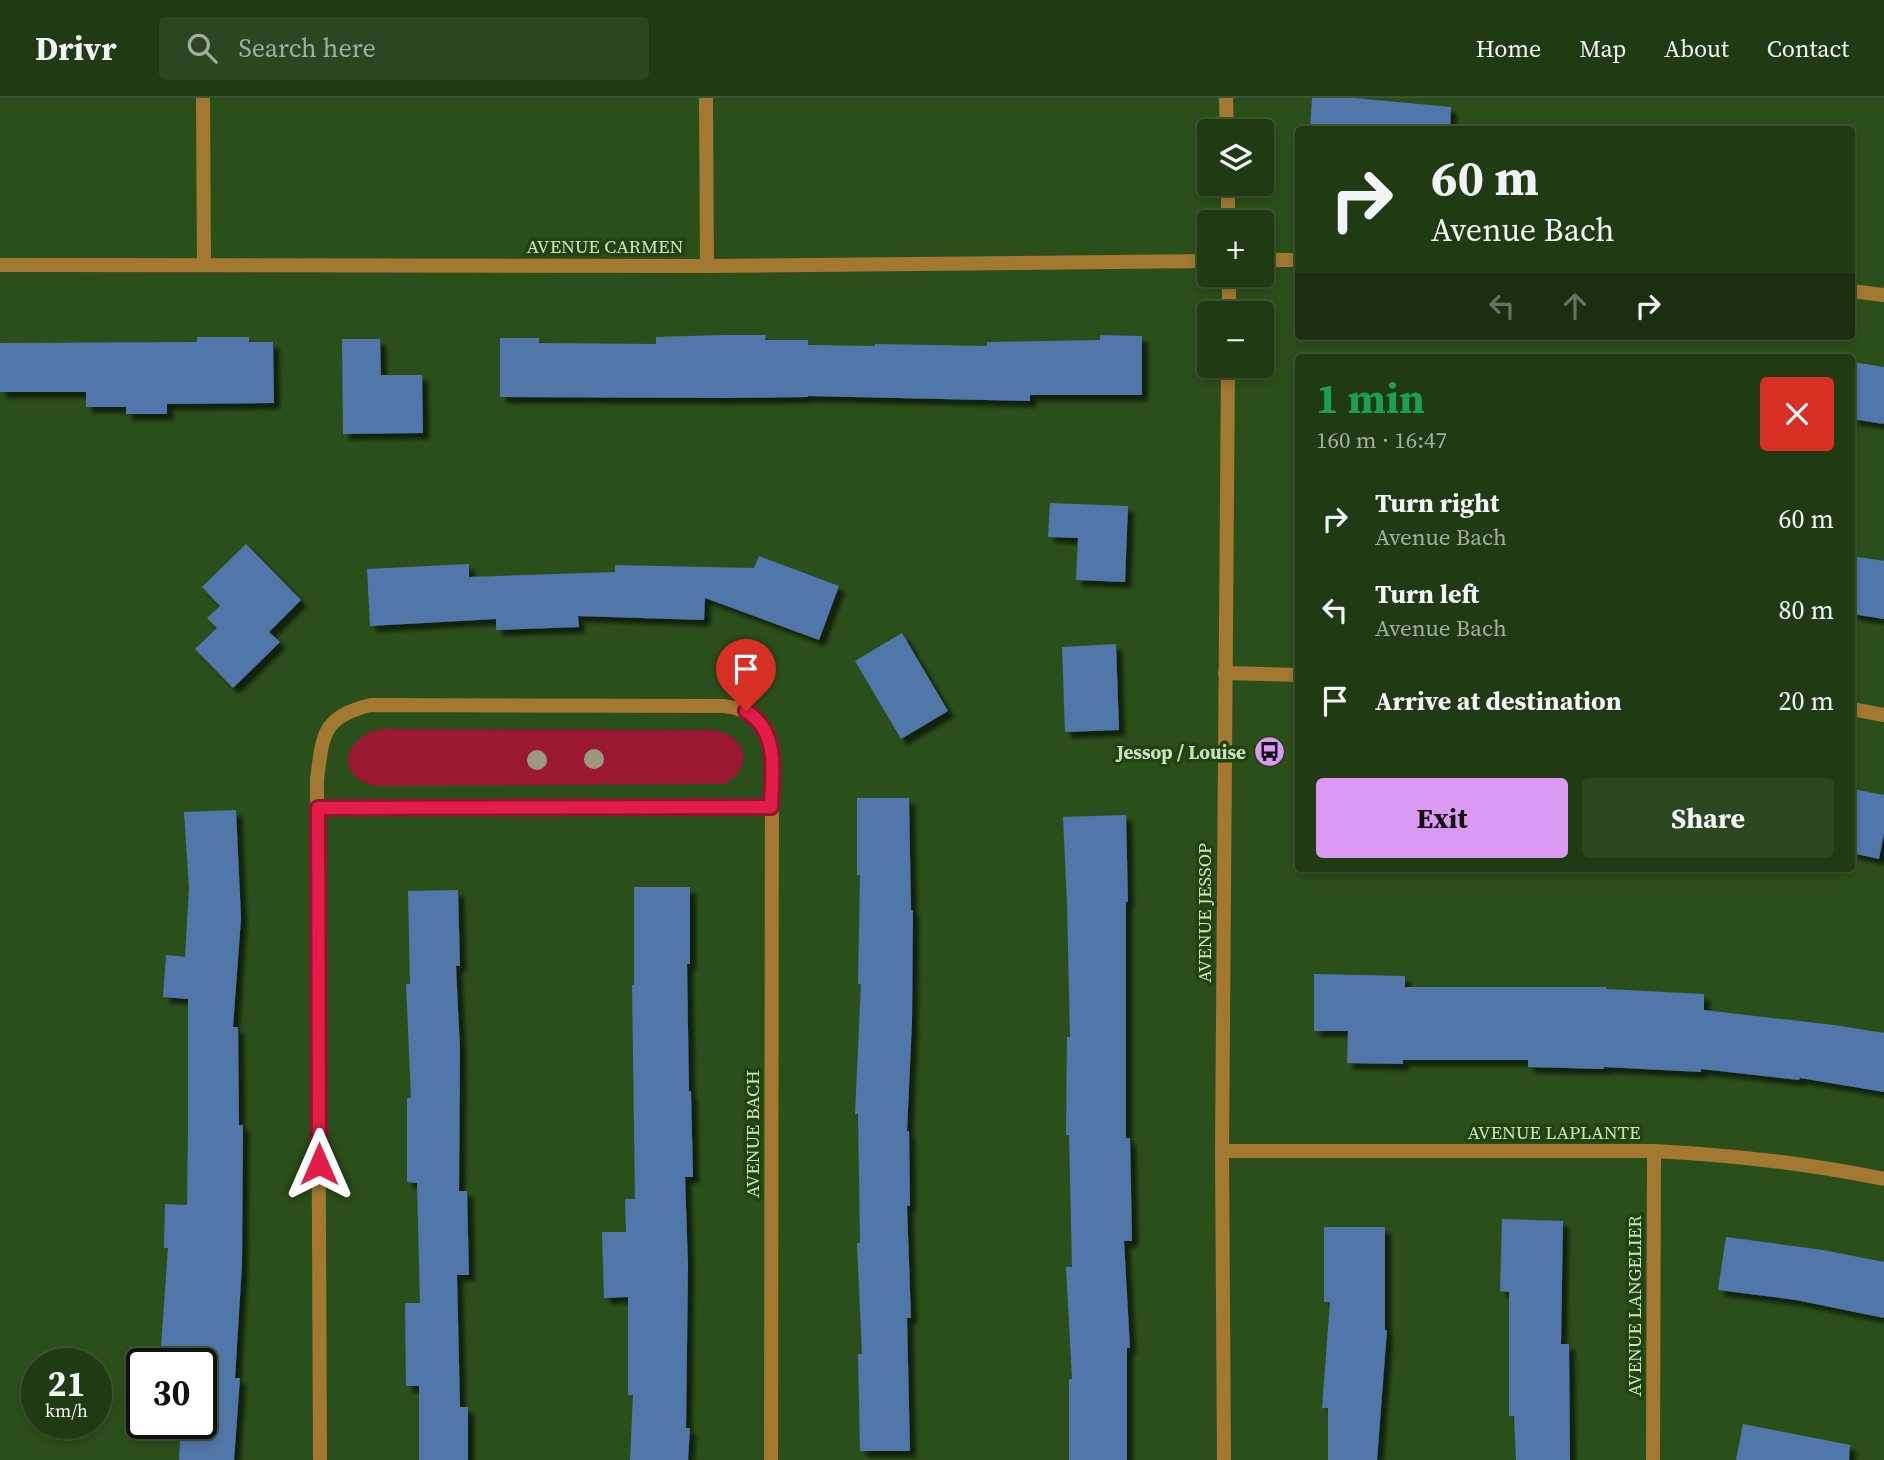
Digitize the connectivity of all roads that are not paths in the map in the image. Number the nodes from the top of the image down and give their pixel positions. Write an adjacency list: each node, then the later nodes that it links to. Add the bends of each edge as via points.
1 (204, 98): 8 (street)
2 (706, 98): 10 (street)
3 (1226, 98): 4 (street)
4 (1227, 119)
5 (1274, 260): 6 (street)
6 (1295, 260)
7 (1197, 261): 10 (street, AVENUE CARMEN)
8 (204, 264): 9 (street, AVENUE CARMEN); 10 (street, AVENUE CARMEN)
9 (0, 265)
10 (707, 265)
11 (1855, 290): 12 (street)
12 (1884, 295)
13 (1228, 378): 14 (street, AVENUE JESSOP)
14 (1225, 673): 15 (street); 20 (street, AVENUE JESSOP)
15 (1295, 675)
16 (1855, 710): 17 (street)
17 (1884, 715)
18 (771, 807): 19 (street); 19 (street, AVENUE BACH, via 771,742 755,716 736,707 371,705 349,711 326,733 319,754); 24 (street, AVENUE BACH)
19 (318, 808): 23 (street, AVENUE BACH)
20 (1222, 1151): 21 (street, AVENUE LAPLANTE); 25 (street, AVENUE JESSOP)
21 (1654, 1151): 22 (street, AVENUE LAPLANTE, via 1771,1160); 26 (street, AVENUE LANGELIER)
22 (1884, 1179)
23 (320, 1460)
24 (771, 1460)
25 (1224, 1460)
26 (1653, 1460)

